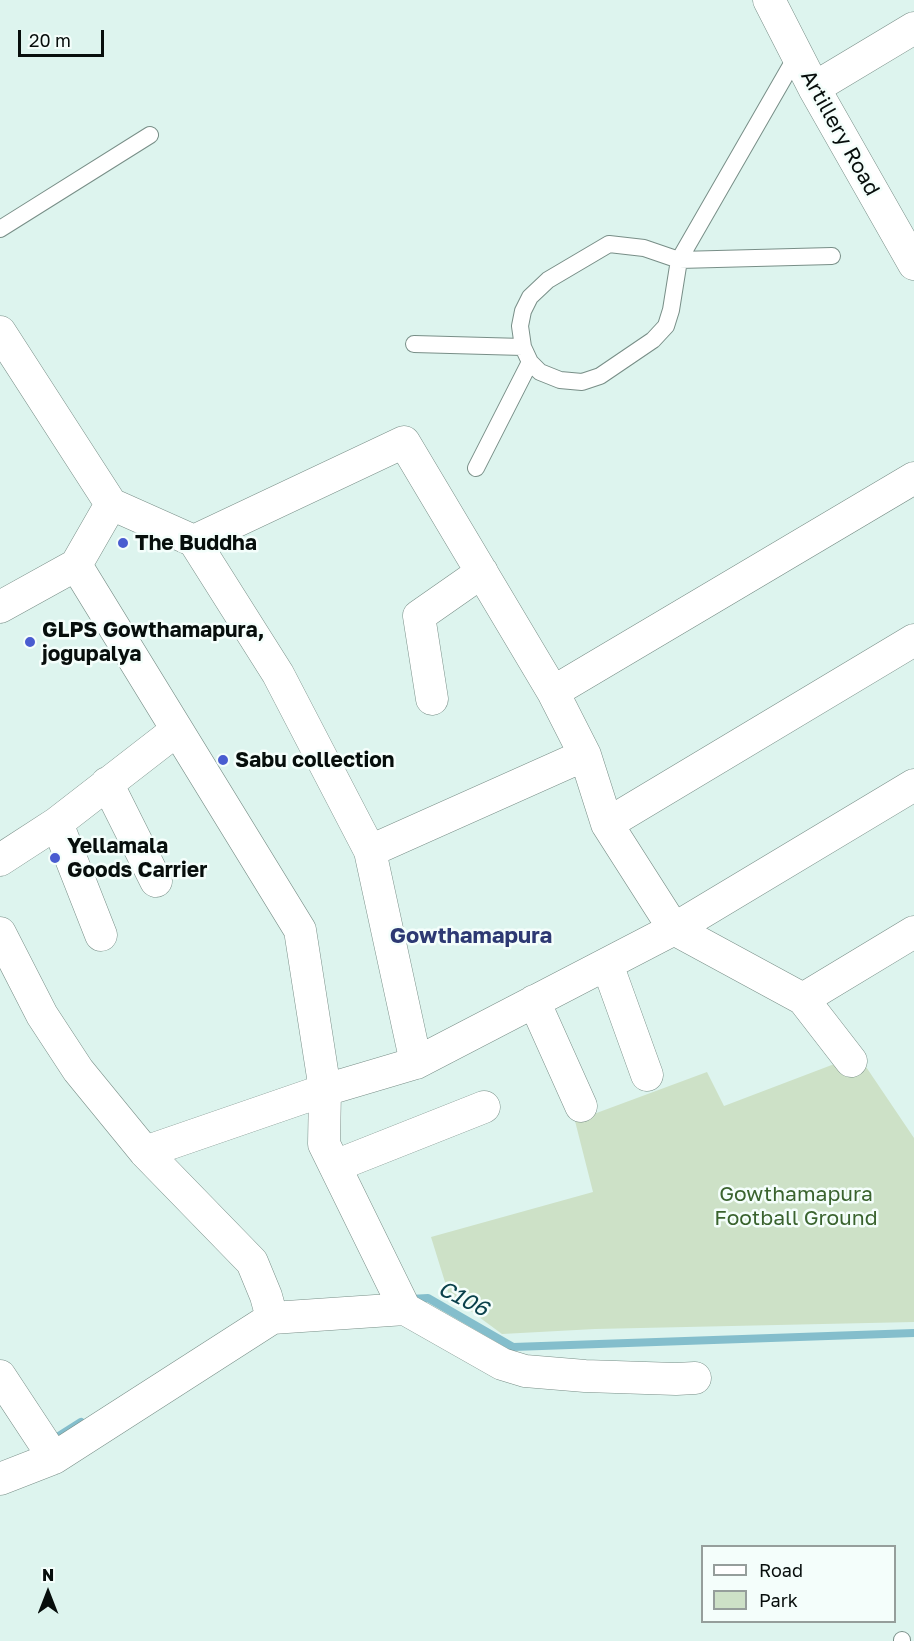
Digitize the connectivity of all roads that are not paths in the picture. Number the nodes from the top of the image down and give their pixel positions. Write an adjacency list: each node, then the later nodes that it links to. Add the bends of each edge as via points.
1 (769, 0): 3 (street, Artillery Road)
2 (914, 28): 4 (street)
3 (797, 55): 4 (street, Artillery Road); 8 (lane)
4 (814, 88): 9 (street, Artillery Road)
5 (150, 135): 6 (lane)
6 (0, 229)
7 (832, 256): 8 (lane)
8 (679, 260): 12 (lane, via 644,248 609,244 548,280 530,297 523,311 520,326); 12 (lane, via 666,326 653,340 600,376 582,382 560,380 540,372)
9 (914, 264)
10 (0, 332): 15 (street)
11 (414, 344): 12 (lane)
12 (526, 355): 13 (lane)
13 (476, 468)
14 (914, 478): 21 (street)
15 (111, 504): 16 (street); 17 (street)
16 (194, 541): 18 (street, via 404,442); 29 (street, via 278,674)
17 (76, 565): 19 (street); 23 (street)
18 (482, 572): 21 (street); 22 (street, via 419,616)
19 (0, 607)
20 (914, 640): 28 (street)
21 (553, 692): 24 (street)
22 (432, 699)
23 (177, 730): 25 (street); 42 (street, via 300,930)
24 (585, 755): 28 (street); 29 (street)
25 (108, 783): 27 (street); 31 (street)
26 (914, 785): 32 (street)
27 (57, 823): 30 (street); 35 (street)
28 (607, 824): 32 (street)
29 (370, 851): 40 (street)
30 (0, 860)
31 (156, 881)
32 (674, 929): 36 (street); 37 (street)
33 (914, 932): 37 (street)
34 (0, 933): 45 (street, via 42,1015 78,1070)
35 (102, 935)
36 (607, 964): 38 (street); 41 (street)
37 (803, 999): 39 (street)
38 (534, 1001): 40 (street); 43 (street)
39 (851, 1061)
40 (416, 1063): 42 (street)
41 (647, 1075)
42 (326, 1090): 45 (street); 46 (street, via 324,1144)
43 (581, 1106)
44 (484, 1107): 46 (street)
45 (145, 1152): 48 (street, via 252,1262)
46 (335, 1166): 47 (street)
47 (405, 1309): 48 (street); 50 (street, via 502,1364 525,1371)
48 (270, 1310): 51 (street)
49 (0, 1376): 51 (street)
50 (695, 1378)
51 (54, 1458): 52 (street)
52 (0, 1479)

